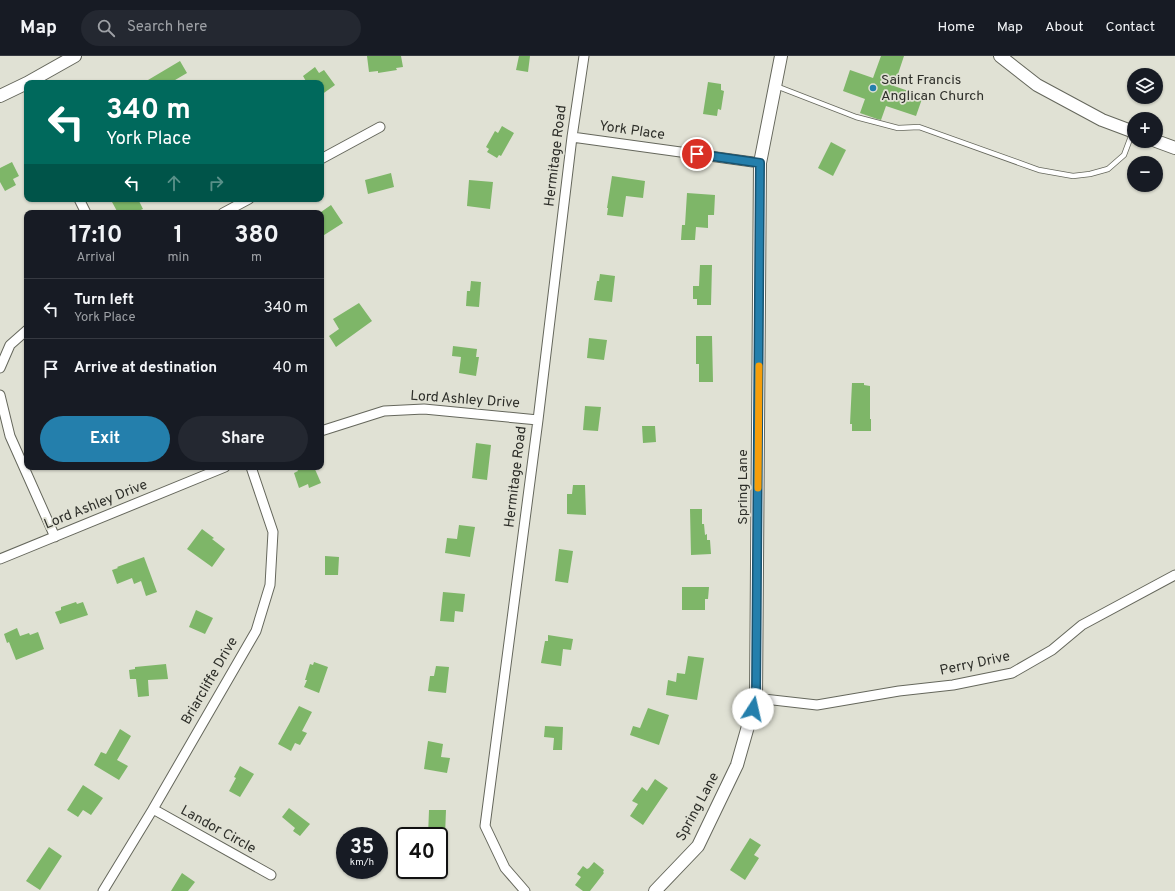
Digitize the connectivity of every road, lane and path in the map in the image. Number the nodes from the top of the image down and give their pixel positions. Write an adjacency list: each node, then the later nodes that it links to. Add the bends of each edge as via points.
1 (74, 56): 5 (street)
2 (584, 56): 11 (street, Hermitage Road)
3 (781, 56): 6 (street, Spring Lane)
4 (1000, 56): 10 (street, via 1037,85 1102,120)
5 (36, 80)
6 (774, 86): 13 (lane, via 856,116 898,128 919,127 1039,170 1074,176 1090,174 1108,169 1124,155); 16 (street, Spring Lane)
7 (24, 87): 8 (street)
8 (0, 96)
9 (380, 127): 15 (street)
10 (1127, 130)
11 (572, 137): 16 (street, York Place); 22 (street, Hermitage Road)
12 (1163, 144): 14 (street)
13 (1127, 147)
14 (1175, 148)
15 (324, 157)
16 (760, 163): 31 (street, Spring Lane)
17 (243, 202): 18 (street)
18 (229, 210)
19 (24, 333): 20 (street, via 10,345)
20 (0, 368)
21 (0, 395): 24 (street, via 10,436)
22 (538, 420): 23 (street, Lord Ashley Drive, via 424,409 384,411); 35 (street, Hermitage Road, via 485,826 505,868)
23 (324, 430)
24 (24, 467)
25 (25, 470): 28 (street)
26 (218, 470): 28 (street, Lord Ashley Drive)
27 (253, 470): 32 (street, Briarcliffe Drive, via 273,532 270,585 256,631)
28 (55, 537): 29 (street, Lord Ashley Drive)
29 (0, 559)
30 (1175, 575): 31 (street, Perry Drive, via 1082,625 1052,650 1012,673 953,685 817,705)
31 (756, 698): 36 (street, Spring Lane, via 737,765 698,846)
32 (153, 809): 33 (street, Landor Circle); 34 (street, Briarcliffe Drive)
33 (270, 875)
34 (103, 891)
35 (525, 891)
36 (655, 891)

